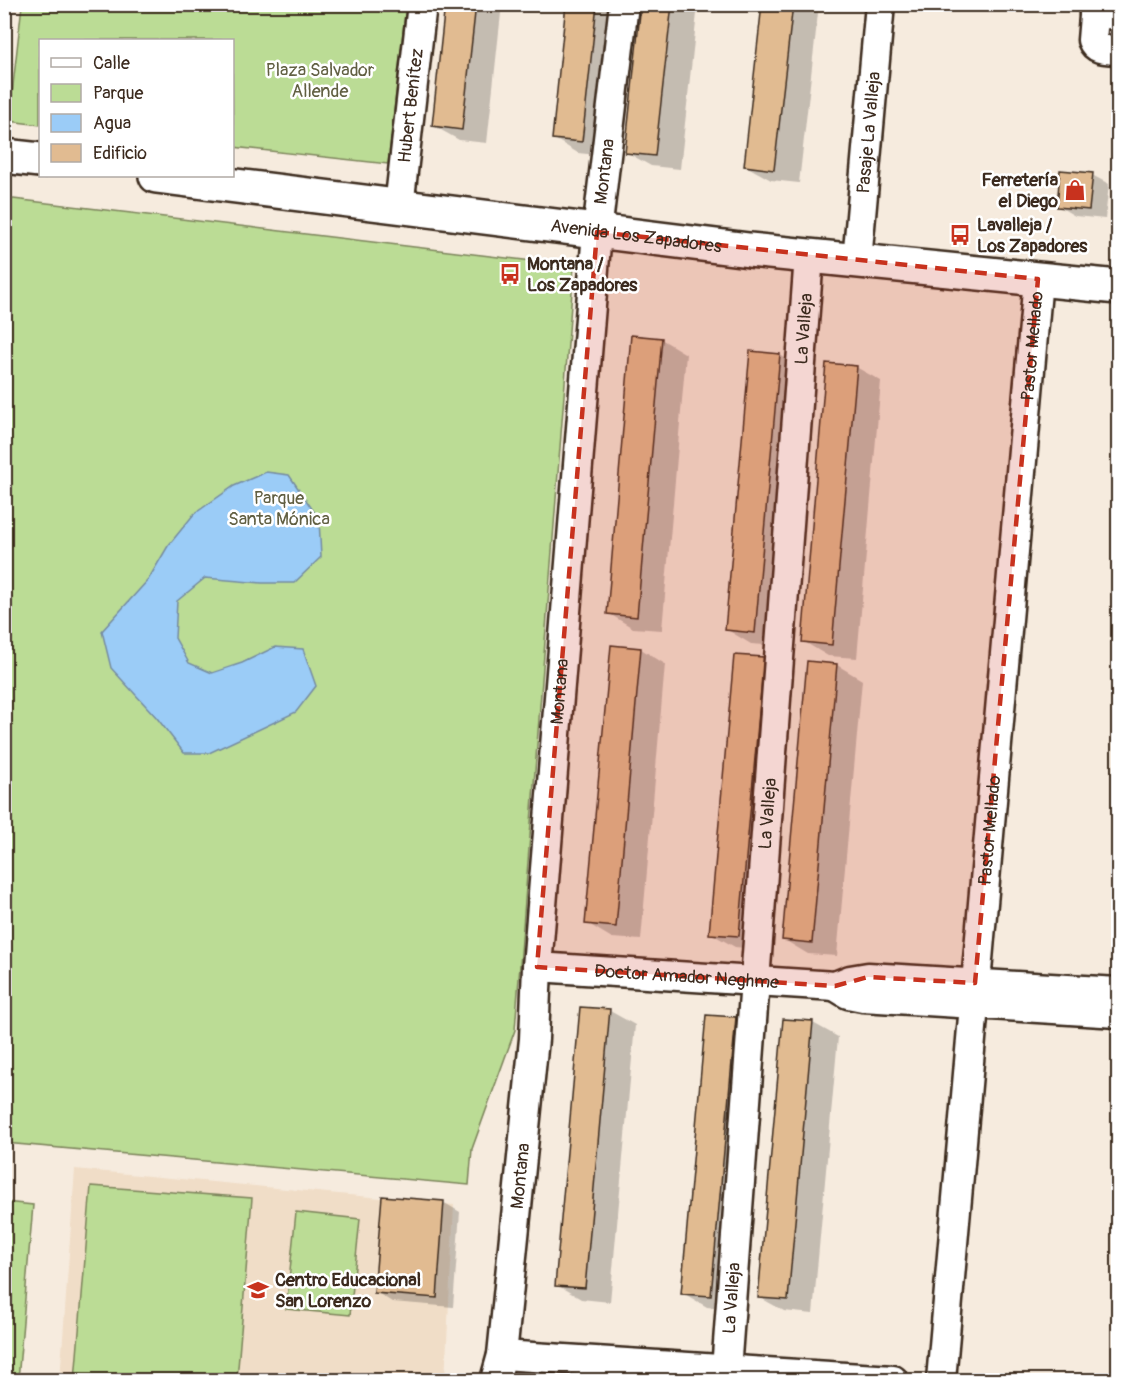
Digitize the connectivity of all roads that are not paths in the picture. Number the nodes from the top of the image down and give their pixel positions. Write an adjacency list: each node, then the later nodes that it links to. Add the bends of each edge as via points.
1 (422, 4): 9 (street, Hubert Benítez)
2 (624, 4): 10 (street, Montana)
3 (880, 4): 12 (street, Pasaje La Valleja)
4 (1102, 11): 5 (street, via 1092,40 1094,45)
5 (1119, 50)
6 (4, 156): 7 (main road)
7 (39, 160)
8 (164, 177): 9 (main road, Avenida Los Zapadores)
9 (399, 207): 10 (main road, Avenida Los Zapadores)
10 (597, 232): 11 (main road, Avenida Los Zapadores); 15 (street, Montana)
11 (808, 256): 12 (main road, Avenida Los Zapadores); 16 (street, La Valleja)
12 (857, 261): 13 (main road, Avenida Los Zapadores)
13 (1038, 279): 14 (main road, Avenida Los Zapadores); 18 (street, Pastor Mellado)
14 (1119, 287)
15 (537, 967): 16 (street, Doctor Amador Neghme); 20 (street, Montana, via 534,1039)
16 (754, 981): 18 (street, Doctor Amador Neghme, via 835,986 863,997); 21 (street, La Valleja)
17 (1119, 992): 18 (street, Doctor Amador Neghme)
18 (975, 994): 19 (street, Doctor Amador Neghme); 23 (street, Pastor Mellado)
19 (1119, 1013)
20 (499, 1368): 21 (street)
21 (726, 1370): 22 (street)
22 (893, 1380)
23 (940, 1380)

